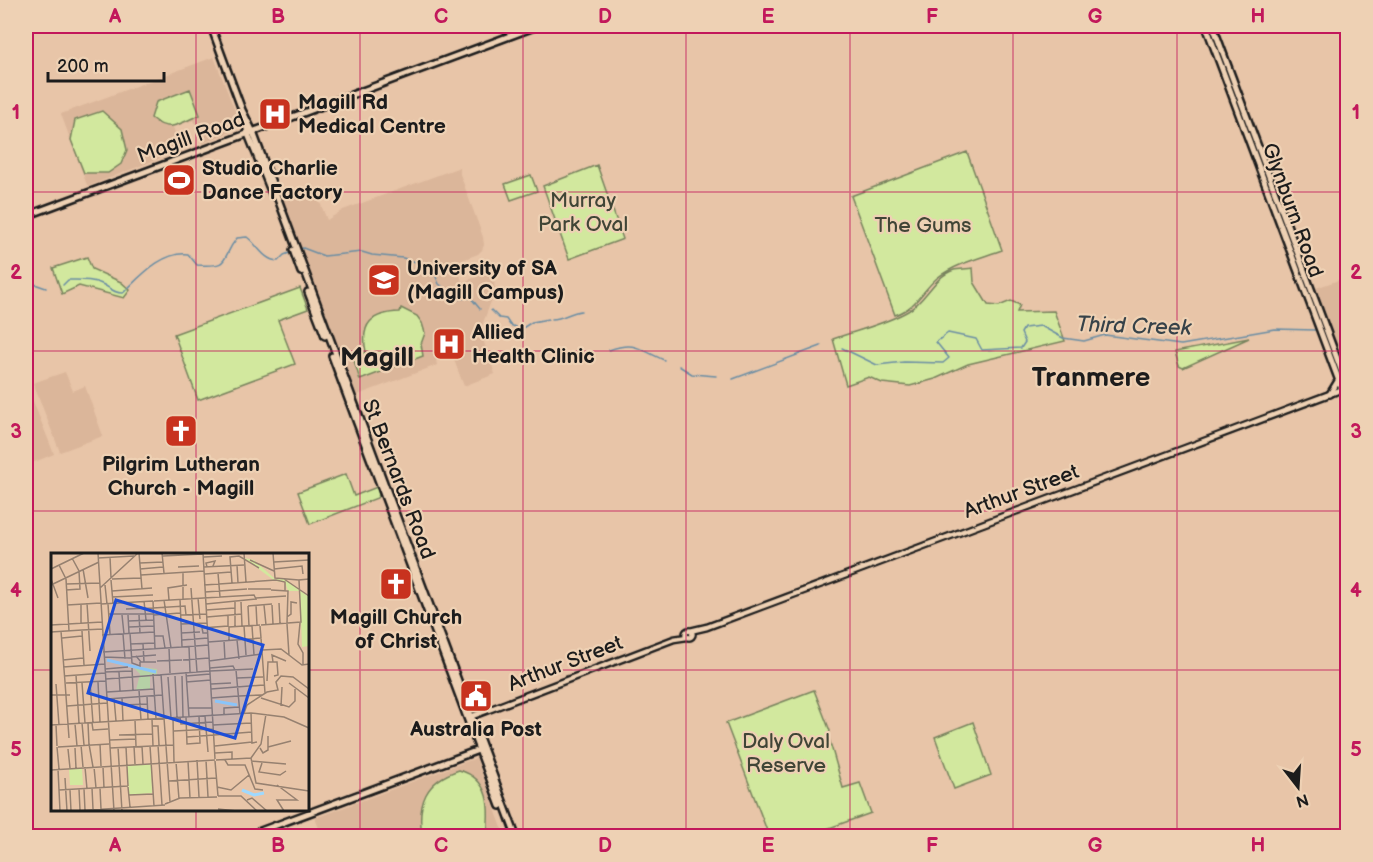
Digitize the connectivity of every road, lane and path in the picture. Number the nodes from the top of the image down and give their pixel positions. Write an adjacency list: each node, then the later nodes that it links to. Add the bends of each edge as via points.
1 (211, 26): 5 (main road, St Bernards Road)
2 (537, 26): 5 (main road, Magill Road)
3 (1206, 26): 7 (main road, Glynburn Road)
4 (1213, 26): 8 (main road, Glynburn Road)
5 (251, 133): 6 (main road, Magill Road); 11 (main road, St Bernards Road)
6 (26, 216)
7 (1338, 381): 8 (main road, Glynburn Road); 9 (main road)
8 (1346, 388): 9 (street, Arthur Street); 10 (main road, Glynburn Road)
9 (1330, 394): 11 (street, Arthur Street)
10 (1347, 405)
11 (469, 717): 12 (main road, St Bernards Road)
12 (481, 749): 13 (main road); 14 (main road, St Bernards Road)
13 (247, 837)
14 (514, 837)

